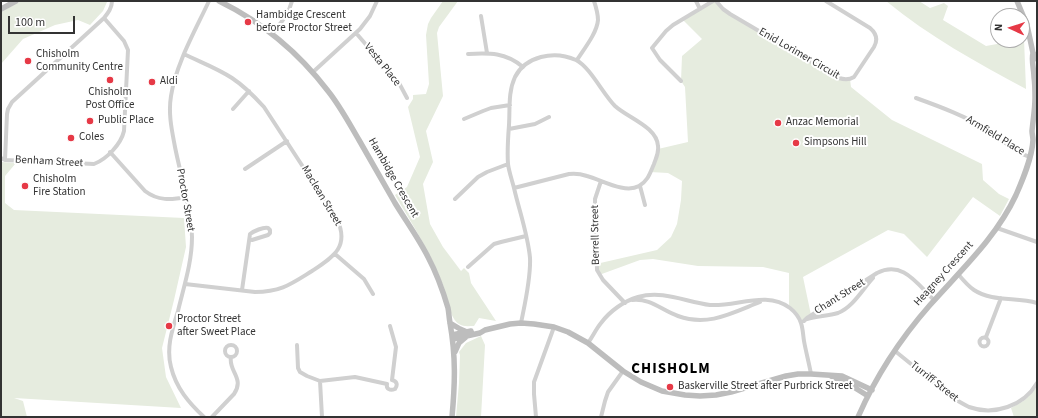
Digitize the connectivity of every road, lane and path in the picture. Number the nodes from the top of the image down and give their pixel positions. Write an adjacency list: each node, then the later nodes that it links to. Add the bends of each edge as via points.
1 (16, 1): 14 (street)
2 (209, 1): 22 (street, Proctor Street)
3 (219, 1): 19 (street, Hambidge Crescent)
4 (292, 1): 19 (street, via 286,17)
5 (377, 1): 18 (street, via 370,16)
6 (594, 1): 7 (street); 25 (street, via 598,12 596,27)
7 (598, 1)
8 (696, 1): 15 (street)
9 (713, 1): 15 (street)
10 (716, 1): 11 (street, Enid Lorimer Circuit, via 730,14 838,78 850,79 874,47 877,38 870,28)
11 (826, 1)
12 (1017, 1): 21 (street, Heagney Crescent, via 1027,25)
13 (112, 2): 17 (street)
14 (1, 9)
15 (700, 9): 28 (street, via 673,25 652,48)
16 (481, 16): 20 (street)
17 (104, 18): 41 (street, Benham Street, via 124,41 128,55 123,138); 43 (street, via 12,102 7,114)
18 (356, 33): 27 (street); 30 (street, Vesta Place, via 399,83)
19 (272, 34): 27 (street, Hambidge Crescent)
20 (487, 53): 23 (street); 26 (street, via 504,56)
21 (1034, 53): 24 (street, Heagney Crescent); 32 (street, Heagney Crescent, via 1032,57)
22 (184, 54): 29 (street, Maclean Street, via 232,77); 49 (street, Proctor Street, via 173,84 170,112)
23 (468, 54)
24 (1037, 59)
25 (577, 60): 26 (street, via 552,55 538,58); 47 (street, via 616,106 648,129 657,140 658,153 649,177)
26 (523, 66): 33 (street, via 512,86)
27 (313, 72): 68 (street, Hambidge Crescent, via 343,113 428,256 442,289)
28 (681, 81)
29 (249, 91): 34 (street); 40 (street, Maclean Street, via 269,113)
30 (407, 98)
31 (916, 98): 42 (street, Armfield Place, via 971,120 1017,152)
32 (1036, 100): 39 (street, Heagney Crescent)
33 (510, 105): 36 (street, via 491,108); 37 (street)
34 (233, 109)
35 (549, 117): 37 (street, via 536,124)
36 (464, 119)
37 (509, 129): 44 (street)
38 (1037, 134): 39 (street, Heagney Crescent)
39 (1033, 140): 42 (street, Heagney Crescent)
40 (287, 141): 45 (street); 56 (street, Maclean Street, via 340,226 342,237)
41 (110, 152): 43 (street, Benham Street, via 102,160 90,164); 49 (street, via 150,195 166,200)
42 (1030, 157): 52 (street, Heagney Crescent, via 1016,195)
43 (2, 160)
44 (508, 164): 48 (street); 50 (street, via 478,177)
45 (246, 169)
46 (601, 181): 47 (street, via 626,189); 48 (street, via 586,175 569,174); 66 (street, Berrell Street, via 595,210 597,270 603,280)
47 (640, 186): 51 (street)
48 (514, 188): 53 (street)
49 (186, 197): 60 (street, Proctor Street, via 192,236)
50 (455, 199)
51 (646, 205)
52 (997, 228): 55 (street); 59 (street, Heagney Crescent)
53 (526, 236): 57 (street, via 494,244); 70 (street, via 530,271)
54 (250, 239): 54 (street, via 252,232 266,227 270,230 268,235); 61 (street)
55 (1037, 242)
56 (335, 254): 61 (street, via 306,275 282,288 264,292); 62 (street, via 364,279)
57 (468, 267)
58 (877, 273): 65 (street, Chant Street, via 889,269 903,271); 69 (street, Chant Street); 69 (street, Chant Street, via 852,304 843,311)
59 (958, 274): 63 (street, via 980,294); 65 (street, Heagney Crescent)
60 (185, 284): 61 (street); 90 (street, Proctor Street, via 171,336 169,355 180,390)
61 (242, 290)
62 (373, 294)
63 (1001, 298): 67 (street); 75 (street)
64 (764, 300): 66 (street, via 710,305 660,295 637,297); 66 (street, via 722,317 702,321 677,316 646,301); 69 (street, via 785,305)
65 (934, 300): 78 (street, Heagney Crescent)
66 (626, 302): 76 (street, via 605,318)
67 (1037, 303)
68 (450, 322): 73 (street); 74 (street, Hambidge Crescent)
69 (802, 322): 82 (street)
70 (521, 323): 72 (street); 73 (street)
71 (390, 326): 84 (street, via 396,347)
72 (554, 327): 76 (street); 94 (street, via 534,382)
73 (468, 334): 74 (street); 79 (street)
74 (452, 337): 79 (street, Hambidge Crescent)
75 (986, 337)
76 (588, 343): 81 (street)
77 (298, 345): 85 (street, via 297,363 300,372)
78 (894, 351): 86 (street, Turriff Street, via 953,398 976,409 1006,408 1027,395); 88 (street, Heagney Crescent)
79 (454, 353): 93 (street, Hambidge Crescent)
80 (231, 357): 91 (street, via 237,390)
81 (623, 371): 82 (street, via 641,382 662,390 700,396 730,392 786,376); 95 (street, via 608,392)
82 (810, 374): 83 (street)
83 (831, 376): 88 (street, via 842,376); 89 (street)
84 (392, 380): 87 (street); 87 (street, via 396,384 395,389 388,389)
85 (320, 381): 87 (street, via 355,377); 92 (street)
86 (1037, 383)
87 (387, 384)
88 (872, 390): 89 (street, Heagney Crescent)
89 (868, 396): 96 (street, Heagney Crescent)
90 (204, 417)
91 (212, 417)
92 (322, 417)
93 (452, 417)
94 (536, 417)
95 (601, 417)
96 (858, 417)

